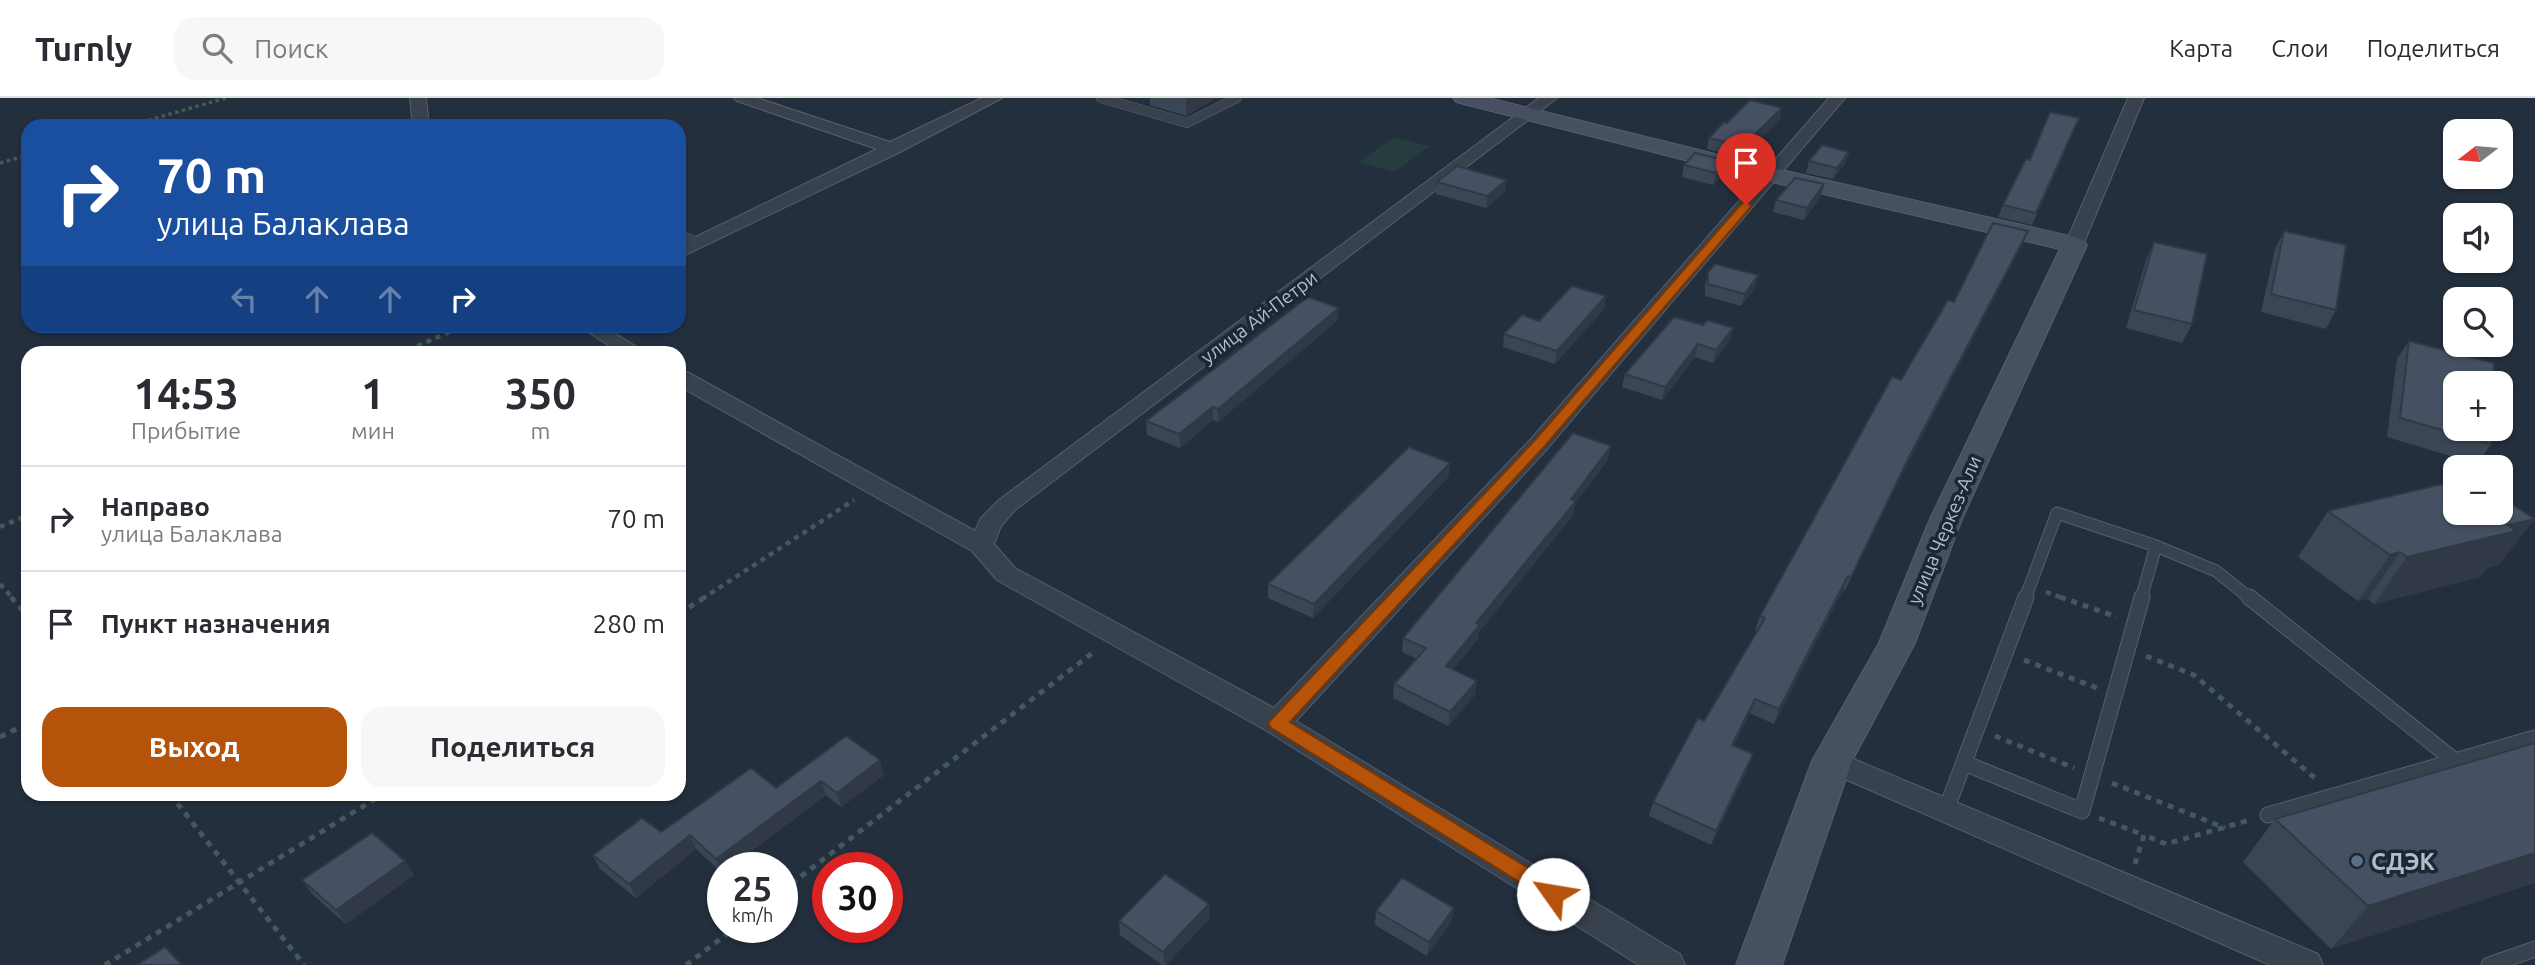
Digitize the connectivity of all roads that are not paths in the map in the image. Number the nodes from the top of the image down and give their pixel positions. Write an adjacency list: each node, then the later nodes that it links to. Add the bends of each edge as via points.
1 (418, 98): 11 (street)
2 (743, 98): 12 (street)
3 (994, 98): 12 (street)
4 (1101, 98): 5 (lane, via 1186,123)
5 (1237, 98)
6 (1463, 98): 10 (street)
7 (1549, 98): 10 (street, улица Ай-Петри)
8 (1837, 98): 13 (street)
9 (2136, 98): 16 (street, улица Черкез-Али)
10 (1530, 115): 13 (street); 21 (street, улица Ай-Петри, via 1007,506 990,523)
11 (423, 119)
12 (894, 149): 15 (street)
13 (1772, 175): 16 (street); 23 (street, via 1539,444)
14 (686, 237): 15 (lane)
15 (698, 243): 17 (street)
16 (2074, 245): 25 (street, улица Черкез-Али, via 1946,519 1896,643)
17 (686, 249)
18 (601, 333): 19 (street)
19 (624, 346)
20 (686, 381): 21 (street)
21 (981, 545): 23 (street, via 1006,574)
22 (2156, 546): 26 (lane, via 2216,571); 27 (lane, via 2057,513); 27 (lane, via 2082,811)
23 (1278, 723): 31 (street)
24 (2535, 738): 26 (lane)
25 (1832, 761): 28 (street); 32 (street, улица Черкез-Али)
26 (2455, 761): 29 (lane)
27 (1964, 762): 28 (lane)
28 (1946, 810): 33 (street)
29 (2268, 815)
30 (2535, 949): 34 (lane)
31 (1668, 965)
32 (1759, 965)
33 (2306, 965)
34 (2489, 965)

